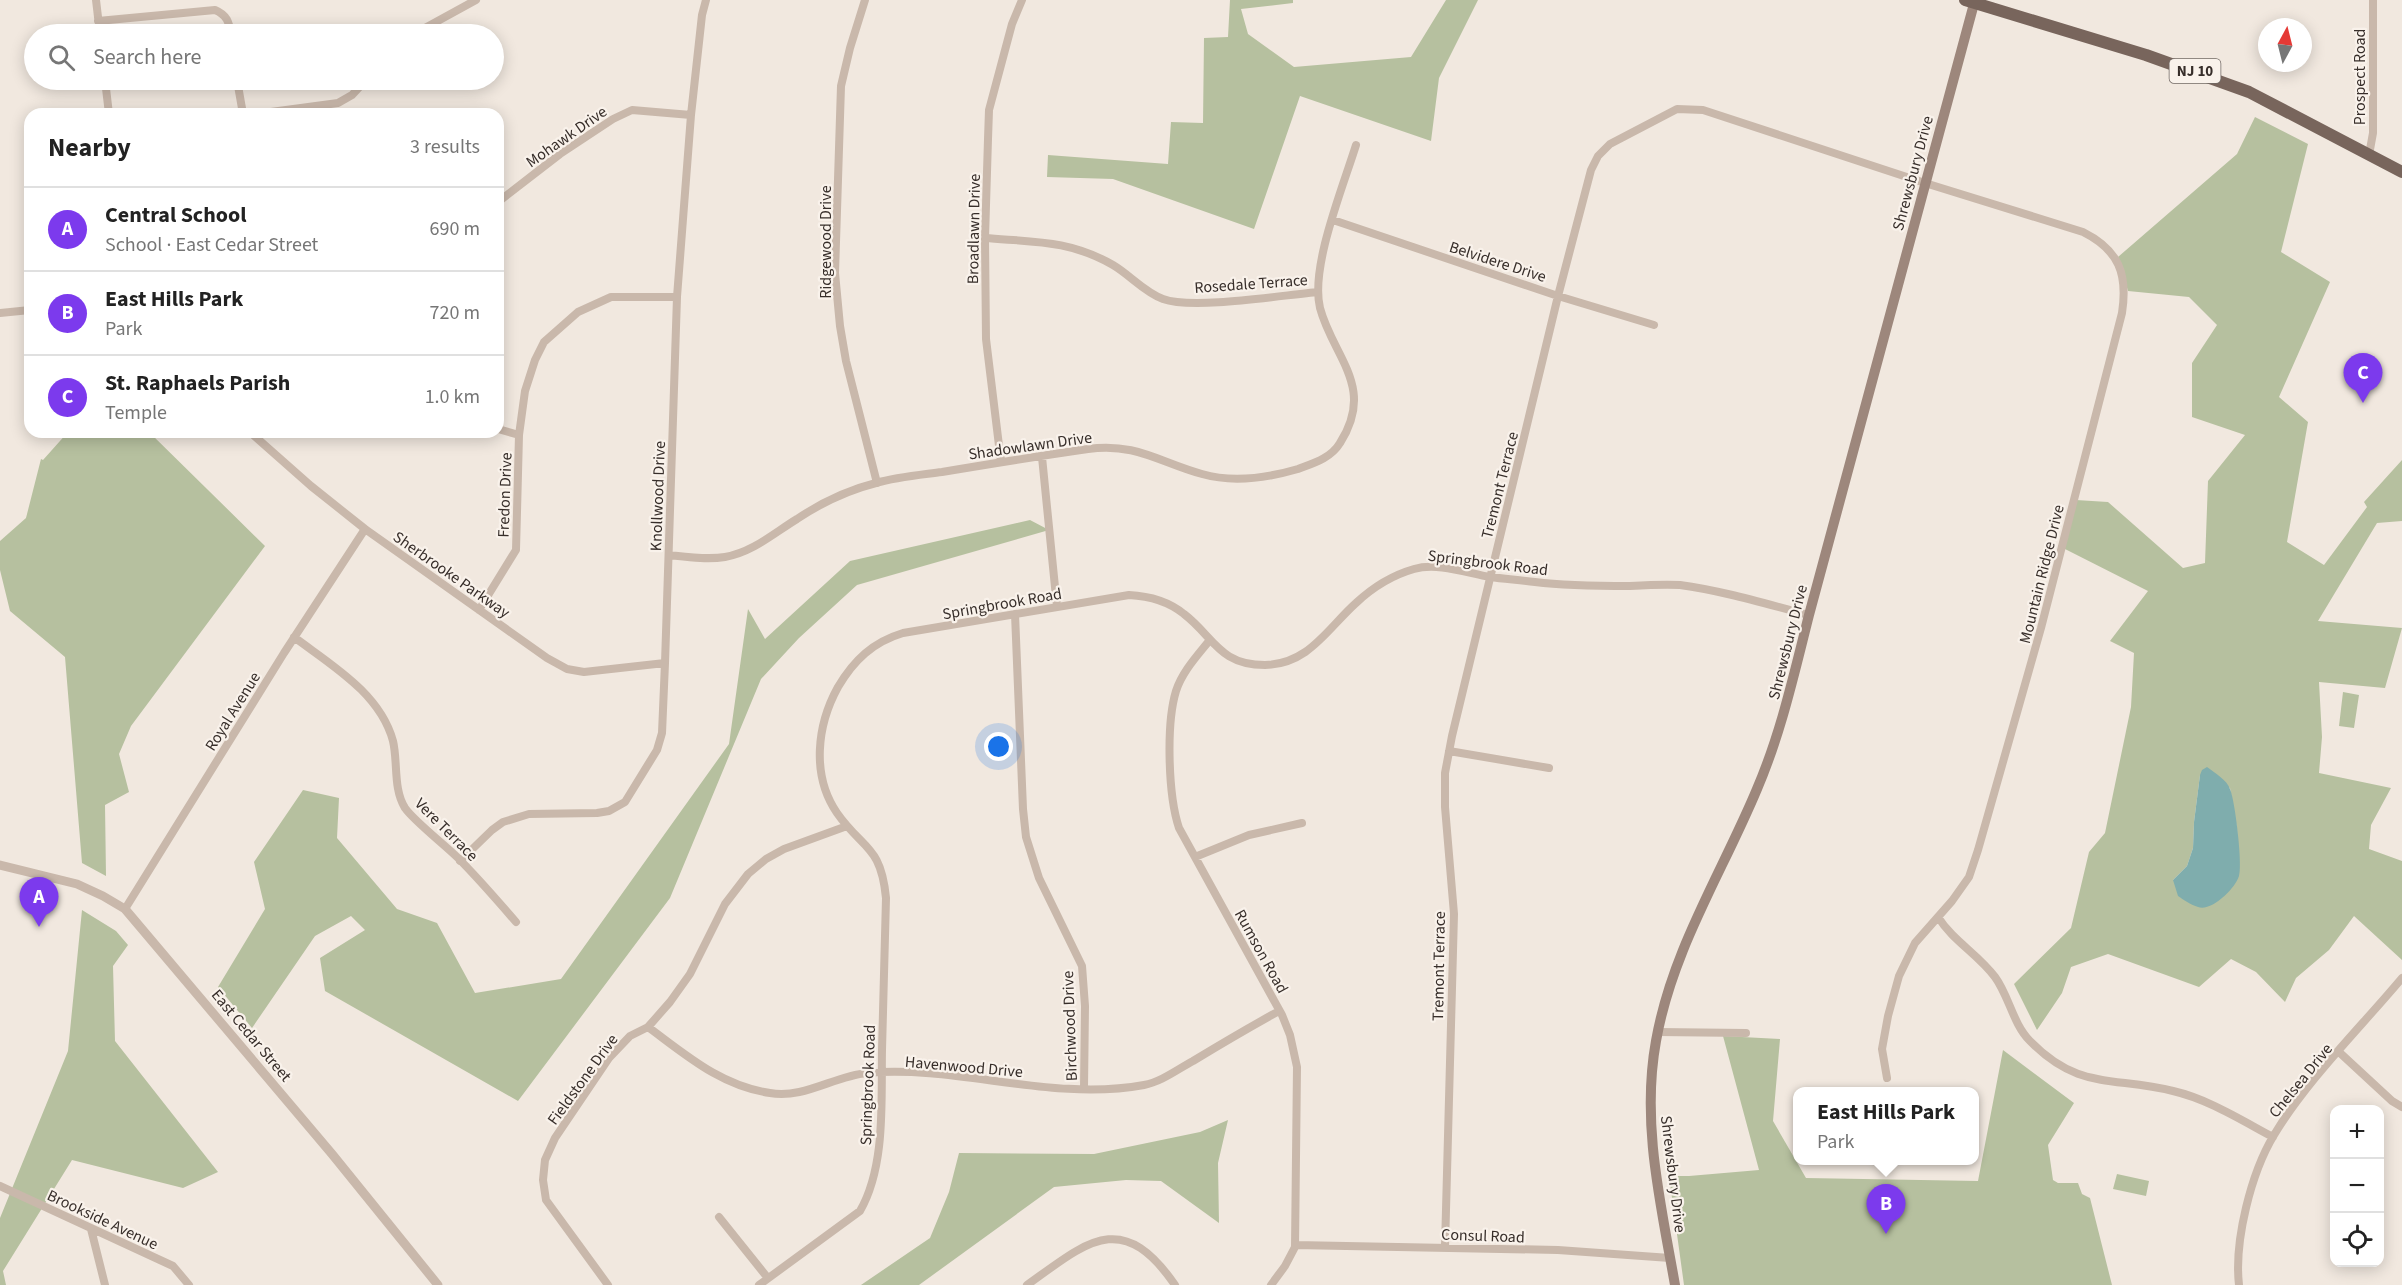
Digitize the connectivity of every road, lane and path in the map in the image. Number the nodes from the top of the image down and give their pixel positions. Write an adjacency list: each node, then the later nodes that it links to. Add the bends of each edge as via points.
1 (96, 0): 8 (street)
2 (476, 0): 11 (street)
3 (705, 0): 18 (street, Knollwood Drive)
4 (865, 0): 39 (street, Ridgewood Drive, via 841,86 835,273 846,361)
5 (1022, 0): 25 (street, Broadlawn Drive, via 989,110)
6 (2372, 0): 20 (street, Prospect Road, via 2373,133)
7 (1971, 1): 20 (main road, NJ 10, via 2203,74 2249,92); 22 (main road, Shrewsbury Drive)
8 (99, 21): 9 (street); 10 (street, via 215,10)
9 (99, 24)
10 (229, 24)
11 (432, 24)
12 (106, 90): 15 (street)
13 (239, 90): 16 (street)
14 (357, 90): 17 (street, via 338,103)
15 (109, 108)
16 (242, 108)
17 (301, 108)
18 (691, 115): 23 (street, Mohawk Drive, via 632,110 560,154); 28 (street, Knollwood Drive)
19 (1356, 145): 24 (street, Shadowlawn Drive)
20 (2369, 154): 21 (main road, NJ 10)
21 (2402, 172)
22 (1925, 183): 27 (street, Tremont Terrace, via 1702,110 1677,109 1610,144 1598,156); 46 (main road, Shrewsbury Drive); 58 (street, Mountain Ridge Drive, via 2098,239 2116,259 2125,292 2041,628 1978,850 1969,877)
23 (504, 197)
24 (1333, 220): 26 (street, Shadowlawn Drive, via 1319,267); 27 (street, Belvidere Drive)
25 (984, 238): 26 (street, Rosedale Terrace, via 1068,245 1114,266 1164,299 1202,303); 38 (street, Broadlawn Drive, via 986,339)
26 (1318, 292): 37 (street, Shadowlawn Drive, via 1324,318 1348,369 1353,406 1340,443 1316,463 1242,479 1201,474 1142,452 1115,448)
27 (1558, 296): 31 (street, Belvidere Drive); 42 (street, Tremont Terrace)
28 (677, 297): 33 (street, Fredon Drive, via 611,297 578,312 560,327 544,342 536,360 525,391); 41 (street, Knollwood Drive)
29 (24, 311): 30 (street)
30 (0, 313)
31 (1654, 325)
32 (504, 431): 33 (street)
33 (519, 435): 44 (street, Fredon Drive, via 516,550)
34 (256, 438): 36 (street, Sherbrooke Parkway)
35 (262, 438): 36 (street)
36 (259, 441): 40 (street, Sherbrooke Parkway)
37 (1042, 457): 38 (street, Shadowlawn Drive); 43 (street)
38 (1001, 462): 39 (street, Shadowlawn Drive)
39 (877, 483): 41 (street, Shadowlawn Drive, via 822,504 744,551 725,557)
40 (365, 529): 44 (street, Sherbrooke Parkway); 47 (street, Royal Avenue)
41 (669, 555): 49 (street, Knollwood Drive)
42 (1491, 577): 46 (street, Springbrook Road, via 1587,586 1678,585); 48 (street, Springbrook Road, via 1427,566 1396,576 1356,602 1312,648 1283,662 1243,662); 50 (street, Tremont Terrace)
43 (1057, 607): 45 (street, Springbrook Road); 48 (street, Springbrook Road, via 1120,595 1148,597 1182,613)
44 (479, 610): 49 (street, Sherbrooke Parkway, via 567,669 585,672)
45 (1015, 614): 53 (street, Springbrook Road, via 887,638 847,672 831,700 819,743 826,792); 68 (street, Birchwood Drive, via 1026,837 1039,878 1082,966)
46 (1809, 615): 63 (main road, Shrewsbury Drive, via 1772,752 1685,942 1670,980)
47 (294, 638): 55 (street, Vere Terrace, via 354,682 369,699 393,741 399,792 405,808); 57 (street, Royal Avenue)
48 (1209, 641): 54 (street, Rumson Road, via 1176,690 1170,740 1175,816)
49 (665, 663): 55 (street, Knollwood Drive, via 662,733 657,750 625,802 597,813 529,814 503,822)
50 (1449, 751): 51 (street); 75 (street, Tremont Terrace, via 1445,807 1453,938)
51 (1549, 768)
52 (1302, 823): 54 (street, via 1249,835)
53 (847, 826): 62 (street, Fieldstone Drive, via 784,849 748,874 725,904 690,974); 66 (street, Springbrook Road, via 876,857 884,879)
54 (1195, 857): 61 (street, Rumson Road)
55 (460, 861): 59 (street, Vere Terrace)
56 (0, 865): 57 (street, East Cedar Street, via 77,884)
57 (124, 909): 80 (street, East Cedar Street)
58 (1938, 918): 67 (street, Mountain Ridge Drive, via 1915,943 1899,976 1882,1049); 70 (street, via 1995,977 2028,1040 2054,1062 2080,1076 2172,1090)
59 (516, 921)
60 (2402, 978): 65 (street, Chelsea Drive)
61 (1279, 1011): 68 (street, Havenwood Drive, via 1146,1085); 74 (street, Rumson Road, via 1290,1035 1297,1067)
62 (648, 1027): 66 (street, Havenwood Drive, via 712,1074 743,1088 772,1094 795,1093 866,1073); 81 (street, Fieldstone Drive, via 630,1036 609,1058 555,1138 545,1160 546,1200)
63 (1658, 1032): 64 (street); 76 (main road, Shrewsbury Drive, via 1651,1094 1652,1143)
64 (1746, 1033)
65 (2339, 1052): 69 (street); 70 (street, Chelsea Drive, via 2296,1102)
66 (882, 1073): 68 (street, Havenwood Drive, via 942,1074); 77 (street, Springbrook Road, via 880,1132 868,1196 860,1211)
67 (1887, 1078)
68 (1084, 1088)
69 (2402, 1107)
70 (2273, 1137): 87 (street, Chelsea Drive, via 2253,1183 2244,1218 2238,1252)
71 (0, 1186): 73 (street, Brookside Avenue)
72 (719, 1217): 77 (street)
73 (91, 1229): 78 (street); 79 (street, Brookside Avenue, via 173,1266)
74 (1295, 1245): 75 (street, Consul Road); 85 (street, Rumson Road)
75 (1445, 1247): 76 (street, Consul Road)
76 (1670, 1258): 86 (main road, Shrewsbury Drive)
77 (768, 1277): 82 (street, Springbrook Road)
78 (105, 1285)
79 (189, 1285)
80 (438, 1285)
81 (608, 1285)
82 (759, 1285)
83 (1028, 1285): 84 (street, via 1079,1247 1107,1239 1140,1247 1156,1258)
84 (1175, 1285)
85 (1270, 1285)
86 (1675, 1285)
87 (2239, 1285)

